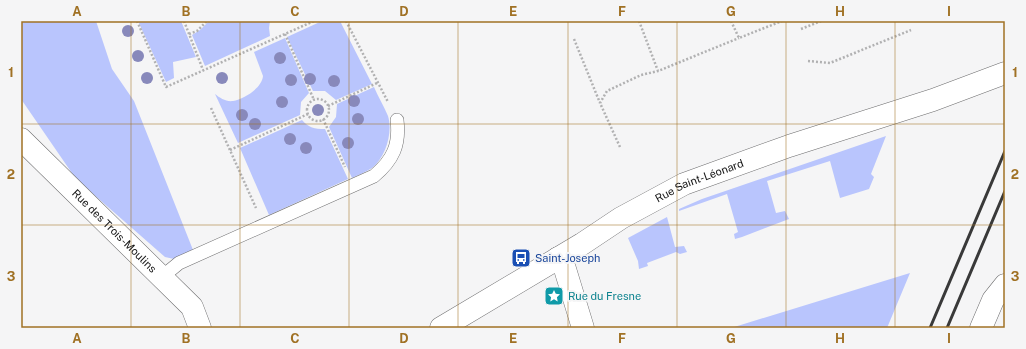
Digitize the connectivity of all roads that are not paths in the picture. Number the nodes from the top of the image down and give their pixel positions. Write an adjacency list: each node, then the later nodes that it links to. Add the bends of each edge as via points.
1 (1005, 73): 4 (street, Rue Saint-Léonard, via 684,184 620,218)
2 (397, 120): 5 (lane, via 399,132 393,156 374,176 179,264)
3 (21, 139): 5 (street, Rue des Trois-Moulins)
4 (558, 258): 8 (street, Rue Saint-Léonard); 9 (street, via 565,269)
5 (162, 277): 7 (street, Rue des Trois-Moulins, via 192,307)
6 (1005, 285): 10 (street, via 993,300)
7 (200, 328)
8 (441, 328)
9 (583, 328)
10 (982, 328)

